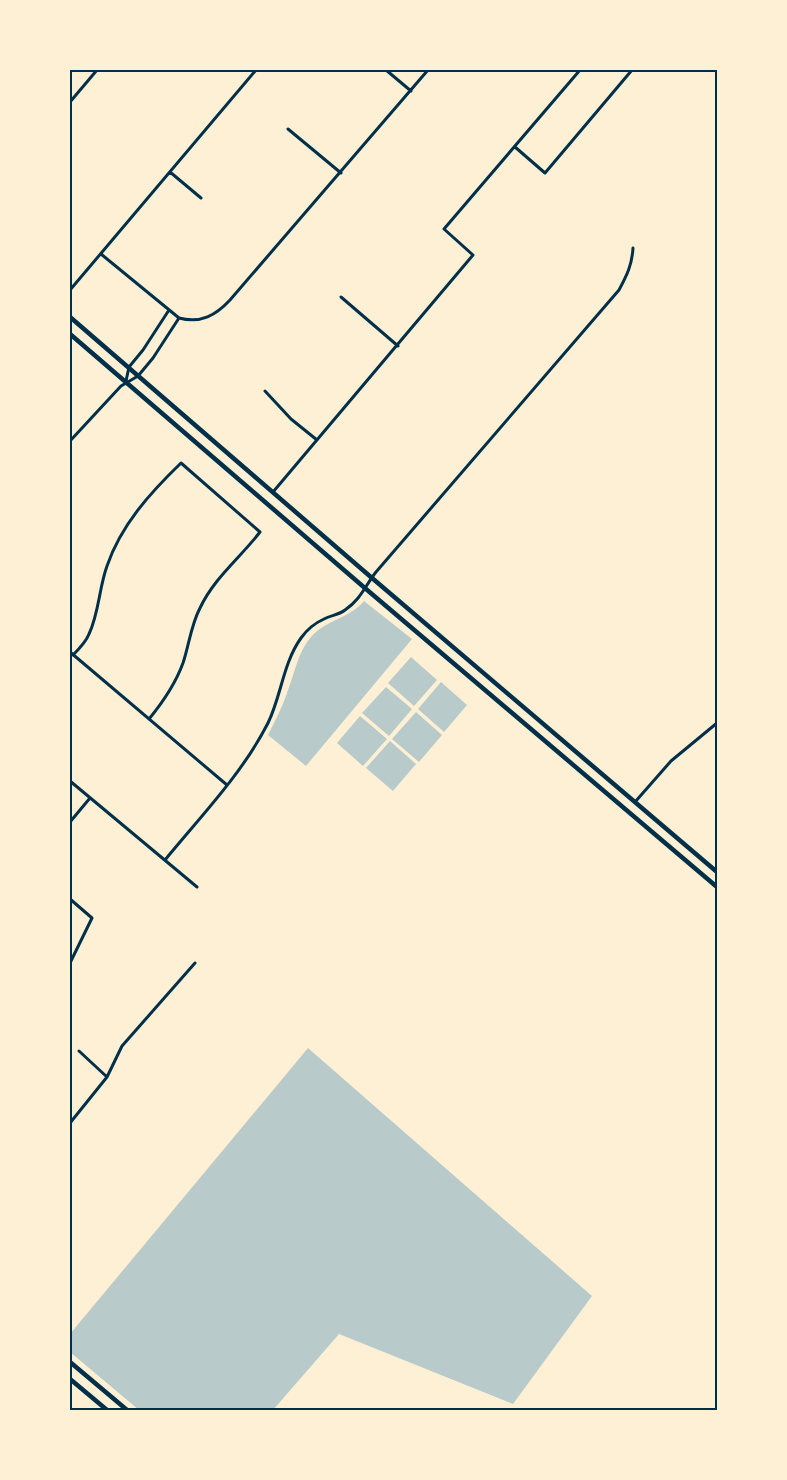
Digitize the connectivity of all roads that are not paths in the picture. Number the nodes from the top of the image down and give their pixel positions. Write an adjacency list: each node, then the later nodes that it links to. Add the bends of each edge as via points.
1 (97, 70): 8 (street)
2 (256, 70): 11 (street)
3 (386, 70): 7 (street)
4 (428, 70): 7 (street)
5 (580, 70): 10 (street)
6 (632, 70): 10 (street, via 545,173)
7 (411, 91): 12 (street)
8 (70, 102)
9 (288, 129): 12 (street)
10 (515, 147): 22 (street, via 444,229 474,255)
11 (170, 172): 13 (street); 15 (street)
12 (341, 173): 20 (street, via 222,308 207,318 191,321)
13 (201, 198)
14 (633, 248): 30 (street, via 632,263 619,290)
15 (101, 254): 16 (street); 18 (street)
16 (70, 290)
17 (341, 297): 22 (street)
18 (169, 310): 20 (street); 23 (street)
19 (70, 317): 23 (main road)
20 (179, 318): 24 (street)
21 (70, 334): 25 (main road)
22 (398, 346): 27 (street)
23 (129, 368): 24 (main road); 25 (street)
24 (138, 376): 25 (street); 29 (main road)
25 (126, 382): 28 (street); 31 (main road)
26 (265, 391): 27 (street, via 291,419)
27 (317, 440): 29 (street)
28 (70, 441)
29 (273, 492): 30 (main road)
30 (372, 578): 31 (street); 38 (main road)
31 (366, 590): 36 (street, via 344,611 324,619 300,639 269,721); 43 (main road)
32 (72, 654): 33 (street); 33 (street, via 89,634 107,565 122,532 143,502 181,463 260,532 208,593 196,618 176,679)
33 (149, 719): 36 (street)
34 (717, 723): 38 (street, via 671,761)
35 (70, 781): 37 (street)
36 (227, 785): 40 (street)
37 (90, 798): 39 (street); 40 (street)
38 (635, 802): 41 (main road)
39 (70, 822)
40 (165, 860): 42 (street)
41 (717, 872)
42 (197, 887)
43 (717, 887)
44 (70, 899): 46 (street, via 92,918)
45 (195, 963): 48 (street, via 122,1046)
46 (70, 964)
47 (79, 1051): 48 (street)
48 (106, 1077): 49 (street)
49 (70, 1123)
50 (70, 1362): 53 (main road)
51 (70, 1379): 52 (main road)
52 (107, 1410)
53 (127, 1410)

